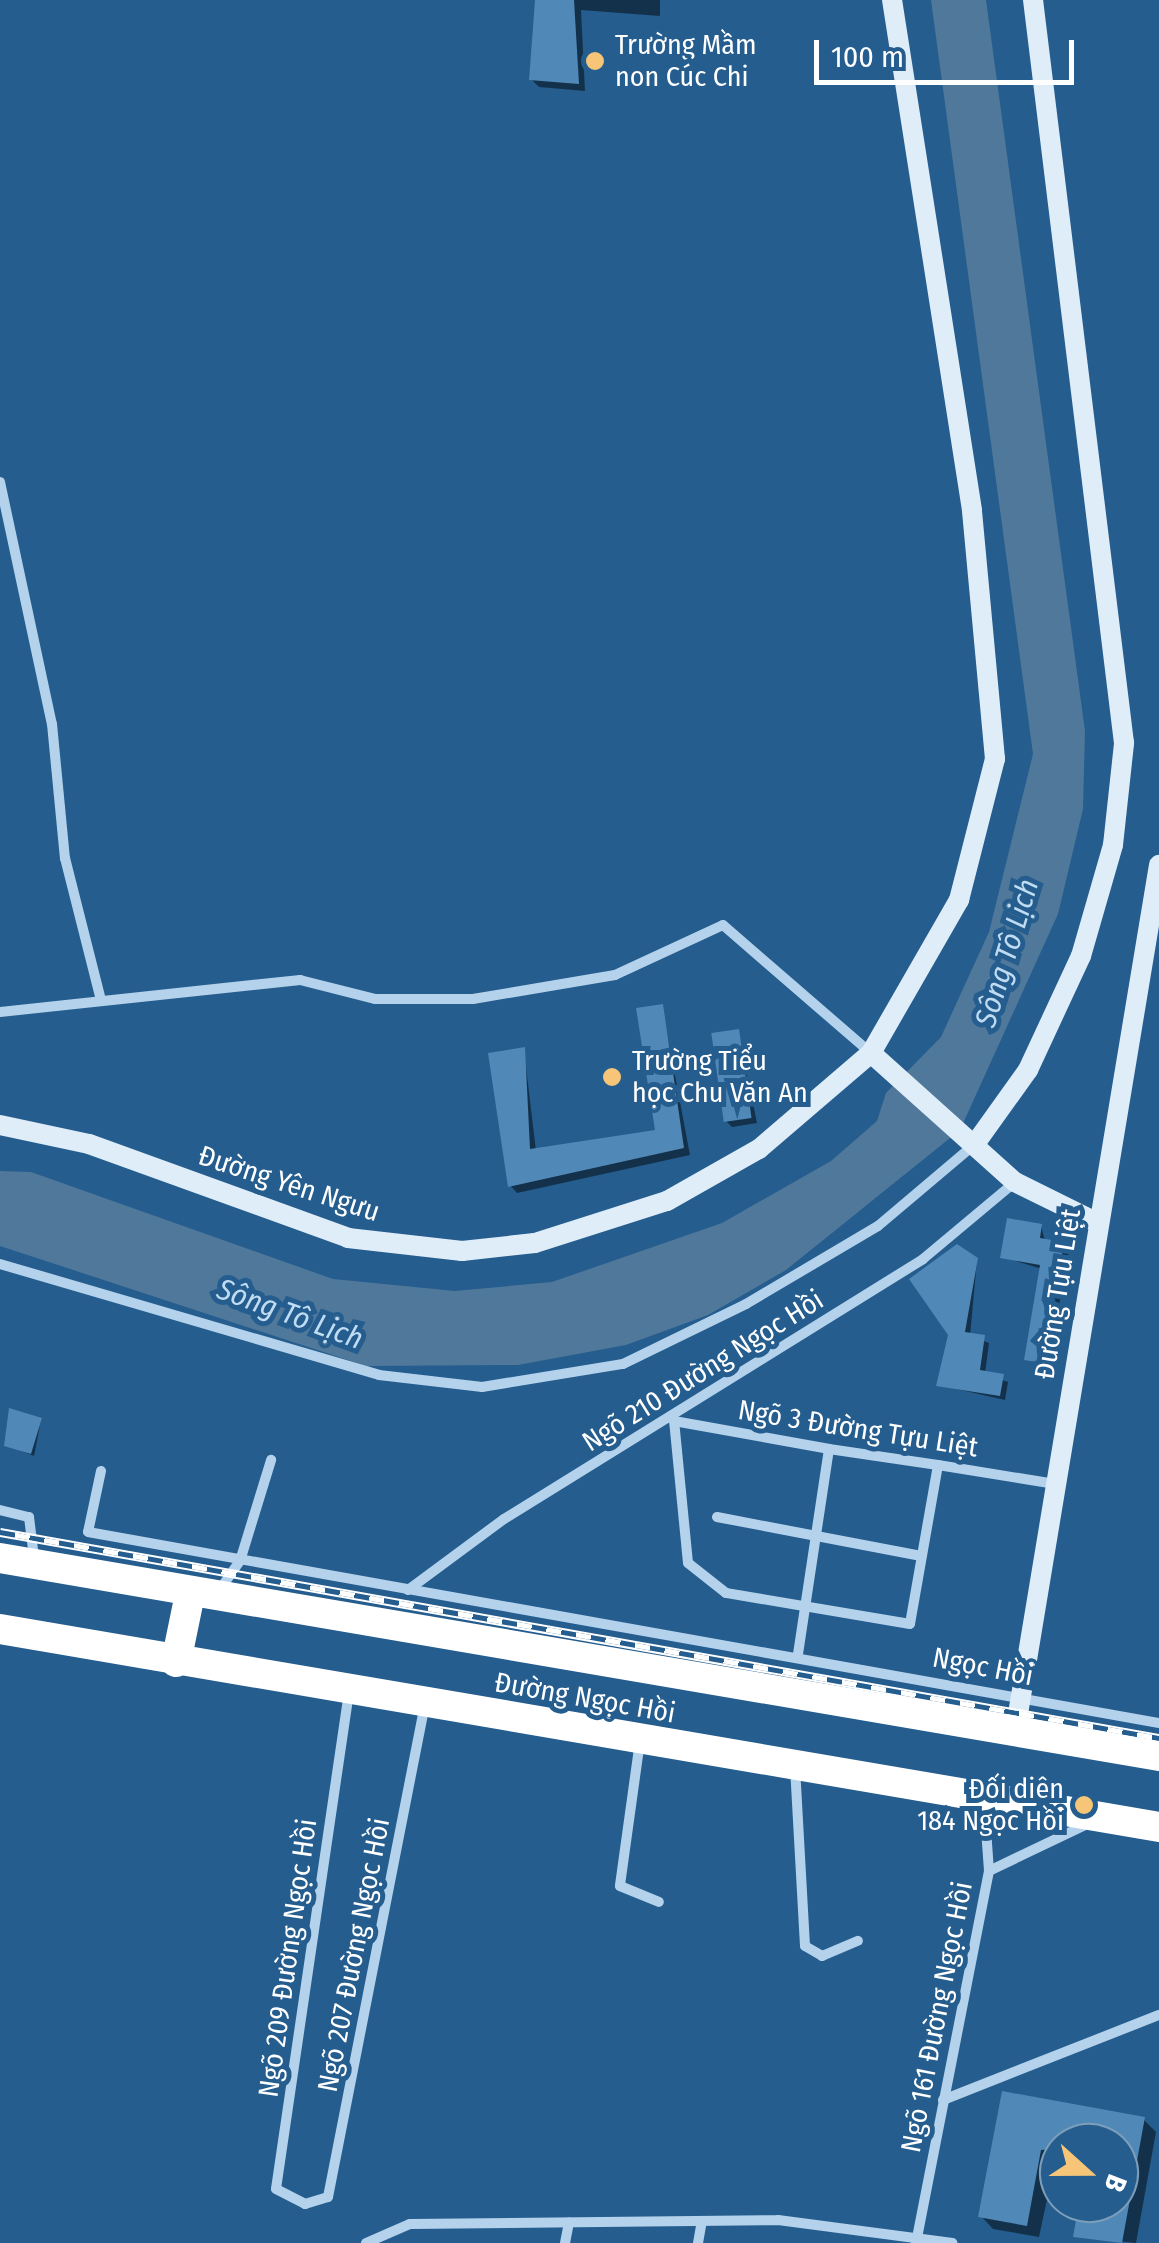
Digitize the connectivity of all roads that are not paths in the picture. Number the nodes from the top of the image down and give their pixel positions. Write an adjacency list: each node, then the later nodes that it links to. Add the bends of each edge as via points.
1 (892, 0): 7 (street, Đường Yên Ngưu, via 972,510 996,759 959,900)
2 (1033, 0): 9 (street, via 1124,743 1113,844 1081,956 1028,1070)
3 (0, 482): 5 (street, via 50,710 65,858)
4 (1159, 865): 11 (street, Đường Tựu Liệt)
5 (101, 1000): 6 (street); 7 (street, via 300,980 375,999 474,999 614,974 723,924)
6 (0, 1012)
7 (878, 1059): 8 (street, Đường Yên Ngưu, via 696,1187 611,1224 462,1250 348,1238 90,1144); 9 (street)
8 (0, 1125)
9 (969, 1139): 10 (street); 12 (street, via 878,1226 746,1304 622,1364 482,1388 362,1370)
10 (1015, 1182): 11 (street); 13 (street, Ngõ 210 Đường Ngọc Hồi, via 924,1260)
11 (1096, 1222): 18 (street, Đường Tựu Liệt)
12 (0, 1264)
13 (674, 1420): 14 (street, Ngõ 3 Đường Tựu Liệt); 26 (street, Ngõ 210 Đường Ngọc Hồi, via 504,1520); 28 (street, via 688,1562 726,1593)
14 (829, 1448): 16 (street, Ngõ 3 Đường Tựu Liệt); 21 (street)
15 (271, 1460): 24 (street)
16 (938, 1465): 18 (street, Ngõ 3 Đường Tựu Liệt); 22 (street)
17 (101, 1472): 24 (street, Ngọc Hồi, via 88,1532)
18 (1056, 1484): 33 (street, Đường Tựu Liệt)
19 (0, 1510): 25 (street, via 29,1517)
20 (718, 1517): 21 (street)
21 (817, 1535): 22 (street); 28 (street)
22 (922, 1556): 28 (street, via 910,1624)
23 (0, 1558): 25 (highway, Đường Ngọc Hồi)
24 (240, 1561): 26 (street, Ngọc Hồi); 27 (street)
25 (34, 1564): 27 (highway, Đường Ngọc Hồi)
26 (408, 1590): 30 (street, Ngọc Hồi)
27 (201, 1595): 31 (highway); 36 (highway, Đường Ngọc Hồi)
28 (806, 1605): 30 (street)
29 (0, 1629): 31 (highway, Đường Ngọc Hồi)
30 (798, 1654): 33 (street, Ngọc Hồi)
31 (176, 1662): 32 (highway, Đường Ngọc Hồi)
32 (349, 1691): 34 (highway, Đường Ngọc Hồi); 48 (street, Ngõ 209 Đường Ngọc Hồi, via 276,2190)
33 (1024, 1698): 35 (street, Ngọc Hồi); 36 (street, Đường Tựu Liệt)
34 (425, 1704): 37 (highway, Đường Ngọc Hồi); 48 (street, Ngõ 207 Đường Ngọc Hồi, via 328,2197)
35 (1159, 1723)
36 (1015, 1732): 38 (highway, Đường Ngọc Hồi)
37 (640, 1740): 39 (highway, Đường Ngọc Hồi); 44 (street, via 620,1886)
38 (1159, 1756)
39 (795, 1766): 40 (highway, Đường Ngọc Hồi); 45 (street, via 805,1946 822,1956)
40 (984, 1800): 41 (highway, Đường Ngọc Hồi); 43 (street, Ngõ 161 Đường Ngọc Hồi)
41 (1122, 1821): 42 (highway, Đường Ngọc Hồi); 43 (street, via 1092,1821)
42 (1159, 1827)
43 (989, 1871): 47 (street, Ngõ 161 Đường Ngọc Hồi)
44 (659, 1902)
45 (858, 1941)
46 (1159, 2014): 47 (street)
47 (943, 2100): 51 (street, Ngõ 161 Đường Ngọc Hồi)
48 (313, 2205)
49 (569, 2222): 50 (street); 52 (street, via 410,2224); 53 (street)
50 (702, 2222): 51 (street); 54 (street)
51 (917, 2239): 55 (street)
52 (366, 2243)
53 (565, 2243)
54 (698, 2243)
55 (952, 2243)

